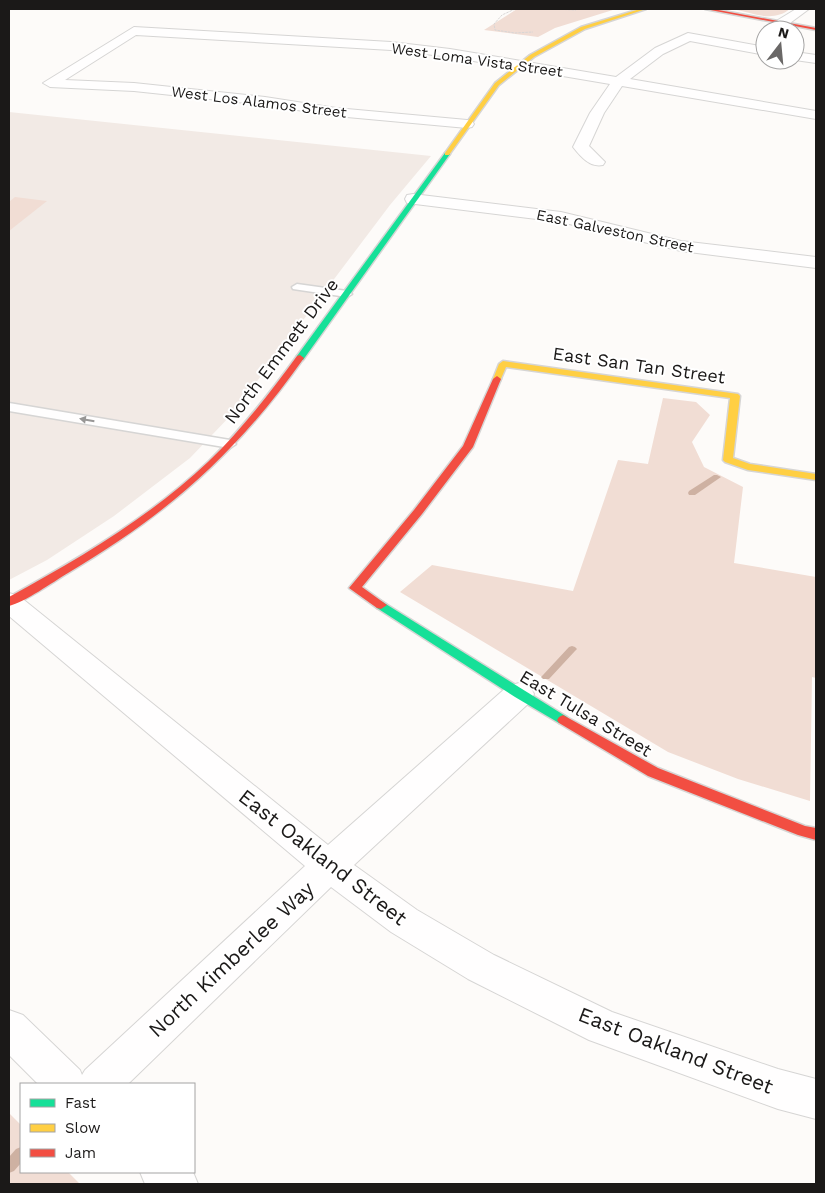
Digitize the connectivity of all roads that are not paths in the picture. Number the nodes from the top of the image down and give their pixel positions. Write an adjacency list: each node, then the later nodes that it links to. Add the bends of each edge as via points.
1 (644, 9): 7 (street, North Emmett Drive, via 571,32)
2 (707, 9): 4 (street)
3 (803, 9): 5 (street)
4 (766, 20)
5 (786, 20)
6 (755, 49): 8 (street, via 688,37 659,51)
7 (519, 65): 8 (street, West Loma Vista Street); 9 (street, West Loma Vista Street, via 391,46 134,31); 11 (street, North Emmett Drive, via 497,84)
8 (618, 82): 10 (street, West Loma Vista Street); 12 (street, via 596,112 581,147)
9 (50, 83): 11 (street, West Los Alamos Street, via 134,87 336,112)
10 (816, 115)
11 (467, 124): 13 (street, North Emmett Drive)
12 (597, 162)
13 (413, 199): 14 (street, East Galveston Street, via 561,217 681,246); 16 (street, North Emmett Drive)
14 (816, 263)
15 (297, 287): 16 (lane)
16 (347, 294): 18 (street, North Emmett Drive, via 274,394)
17 (9, 407): 18 (lane, one-way to 17)
18 (230, 444): 21 (street, North Emmett Drive, via 185,487 120,535 49,582)
19 (816, 478): 20 (street, East San Tan Street, via 748,467 728,460 735,396 503,364 468,447)
20 (355, 588): 22 (street, East Tulsa Street)
21 (9, 602): 24 (street, East Oakland Street)
22 (520, 694): 23 (street, East Tulsa Street, via 653,772); 24 (street, North Kimberlee Way)
23 (816, 834)
24 (329, 866): 27 (street, North Kimberlee Way); 28 (street, East Oakland Street, via 404,921 481,967 604,1027 778,1089)
25 (9, 1028): 26 (street)
26 (65, 1083)
27 (100, 1083)
28 (816, 1099)
29 (163, 1173): 30 (street)
30 (176, 1184)

